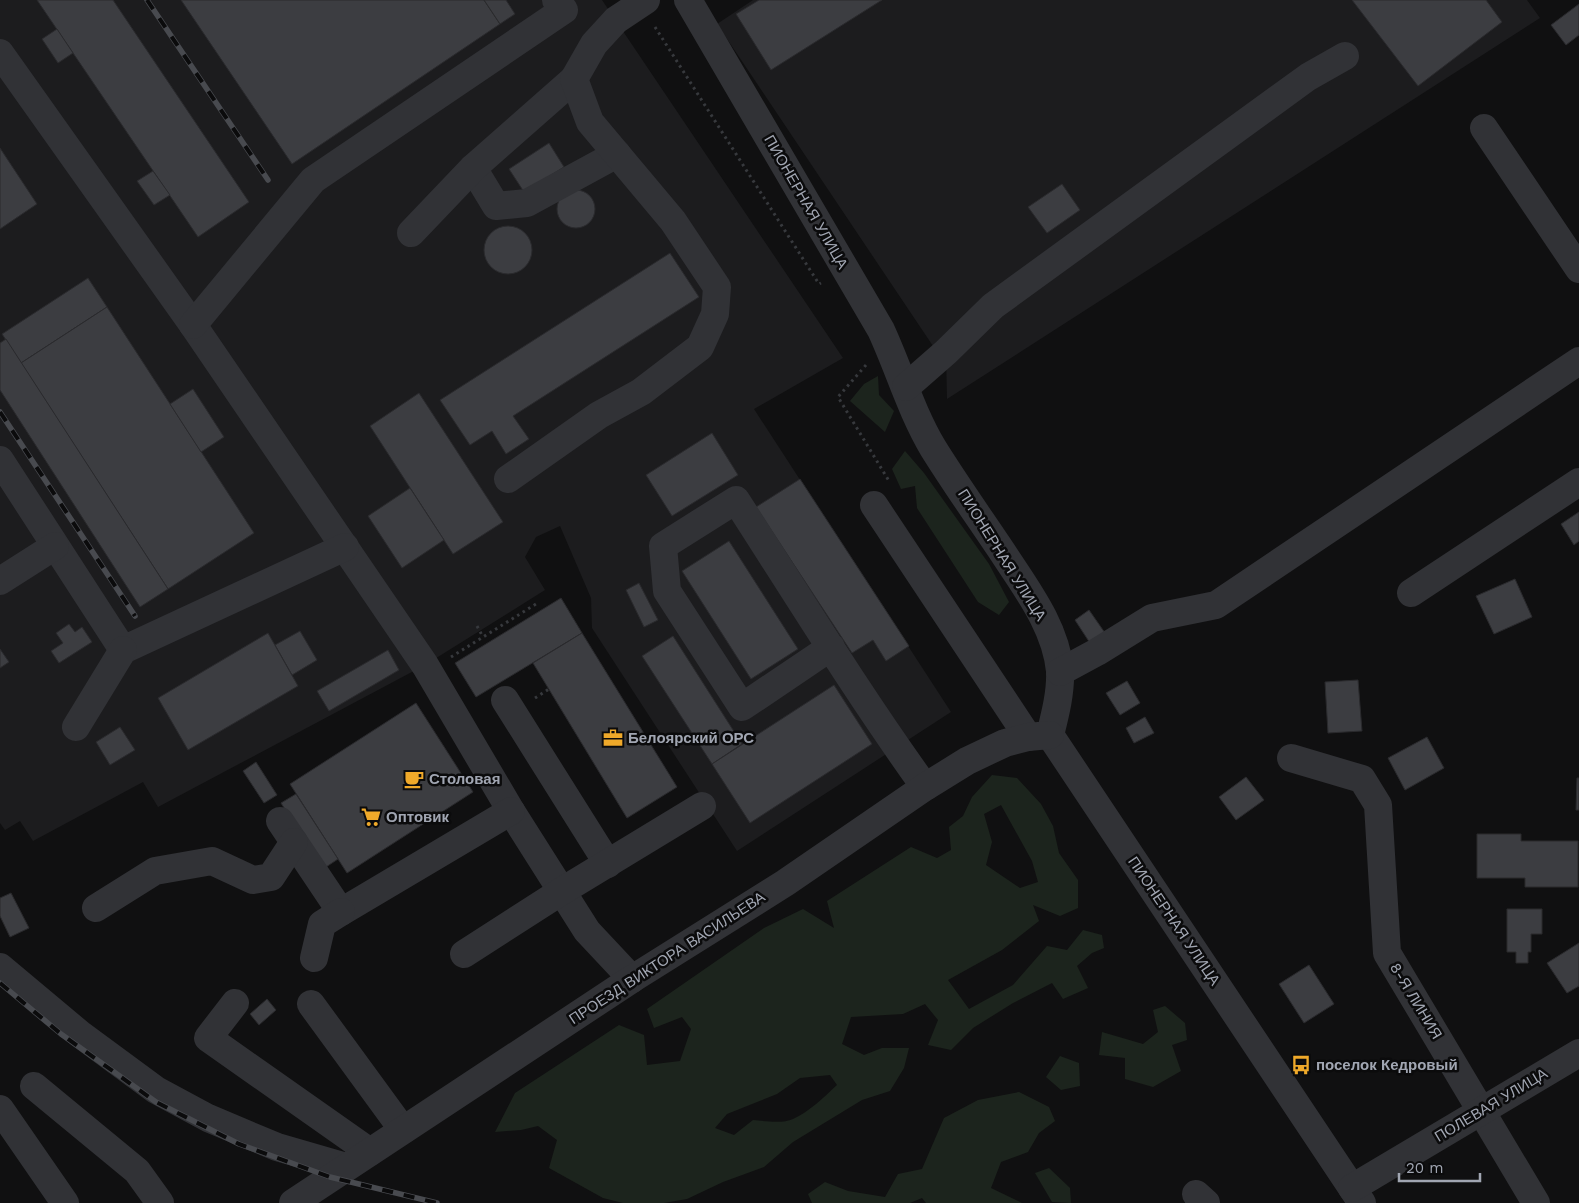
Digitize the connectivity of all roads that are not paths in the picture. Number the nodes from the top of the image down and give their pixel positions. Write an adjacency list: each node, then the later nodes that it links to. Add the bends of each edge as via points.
1 (556, 0): 12 (street, via 564,10 314,180)
2 (688, 0): 14 (street, ПИОНЕРНАЯ УЛИЦА, via 881,330)
3 (643, 2): 6 (street, via 616,20 594,44)
4 (0, 53): 12 (street)
5 (1345, 56): 14 (street, via 1308,77 993,306)
6 (574, 79): 8 (street, via 590,122); 9 (street)
7 (1484, 128): 11 (street)
8 (617, 154): 9 (street, via 527,203 496,206); 16 (street, via 673,221 717,287 715,314 700,347 641,392 599,415)
9 (473, 168): 10 (street)
10 (411, 233)
11 (1579, 269)
12 (193, 325): 20 (street)
13 (1579, 360): 25 (street, via 1216,605 1152,618)
14 (906, 387): 25 (street, ПИОНЕРНАЯ УЛИЦА, via 916,418 934,448 1038,607 1056,648)
15 (0, 460): 19 (street)
16 (508, 479)
17 (1579, 482): 22 (street)
18 (883, 496): 28 (street)
19 (56, 546): 21 (street); 24 (street)
20 (345, 547): 24 (street); 32 (street, via 425,665)
21 (0, 581)
22 (1411, 593)
23 (831, 647): 23 (street, via 736,500 663,546 667,591 742,707); 30 (street)
24 (123, 650): 27 (street)
25 (1060, 672): 28 (street, ПИОНЕРНАЯ УЛИЦА, via 1057,708)
26 (505, 700): 33 (street)
27 (76, 727)
28 (1039, 736): 30 (street, ПРОЕЗД ВИКТОРА ВАСИЛЬЕВА, via 1005,743 967,761); 50 (street, ПИОНЕРНАЯ УЛИЦА)
29 (1291, 758): 46 (street, 8-Я ЛИНИЯ, via 1362,779 1378,806 1387,953)
30 (925, 787): 40 (street, ПРОЕЗД ВИКТОРА ВАСИЛЬЕВА, via 784,883)
31 (702, 806): 33 (street)
32 (512, 811): 34 (street); 36 (street)
33 (608, 864): 34 (street)
34 (562, 891): 37 (street); 40 (street, via 587,931)
35 (96, 908): 36 (street, via 155,871 212,861 253,880 271,877 287,832)
36 (341, 912): 38 (street, via 322,924)
37 (464, 954)
38 (314, 958)
39 (0, 966): 49 (street, via 80,1034 156,1090 208,1118 277,1147)
40 (632, 980): 47 (street, ПРОЕЗД ВИКТОРА ВАСИЛЬЕВА)
41 (235, 1003): 48 (street, via 208,1038)
42 (311, 1004): 47 (street)
43 (1579, 1053): 46 (street, ПОЛЕВАЯ УЛИЦА)
44 (34, 1086): 52 (street, via 137,1171)
45 (0, 1109): 51 (street)
46 (1481, 1112): 50 (street, ПОЛЕВАЯ УЛИЦА); 54 (street, 8-Я ЛИНИЯ)
47 (403, 1130): 48 (street, ПРОЕЗД ВИКТОРА ВАСИЛЬЕВА)
48 (370, 1152): 49 (street, ПРОЕЗД ВИКТОРА ВАСИЛЬЕВА)
49 (346, 1167): 53 (street, ПРОЕЗД ВИКТОРА ВАСИЛЬЕВА)
50 (1357, 1195)
51 (65, 1203)
52 (160, 1203)
53 (293, 1203)
54 (1536, 1203)

